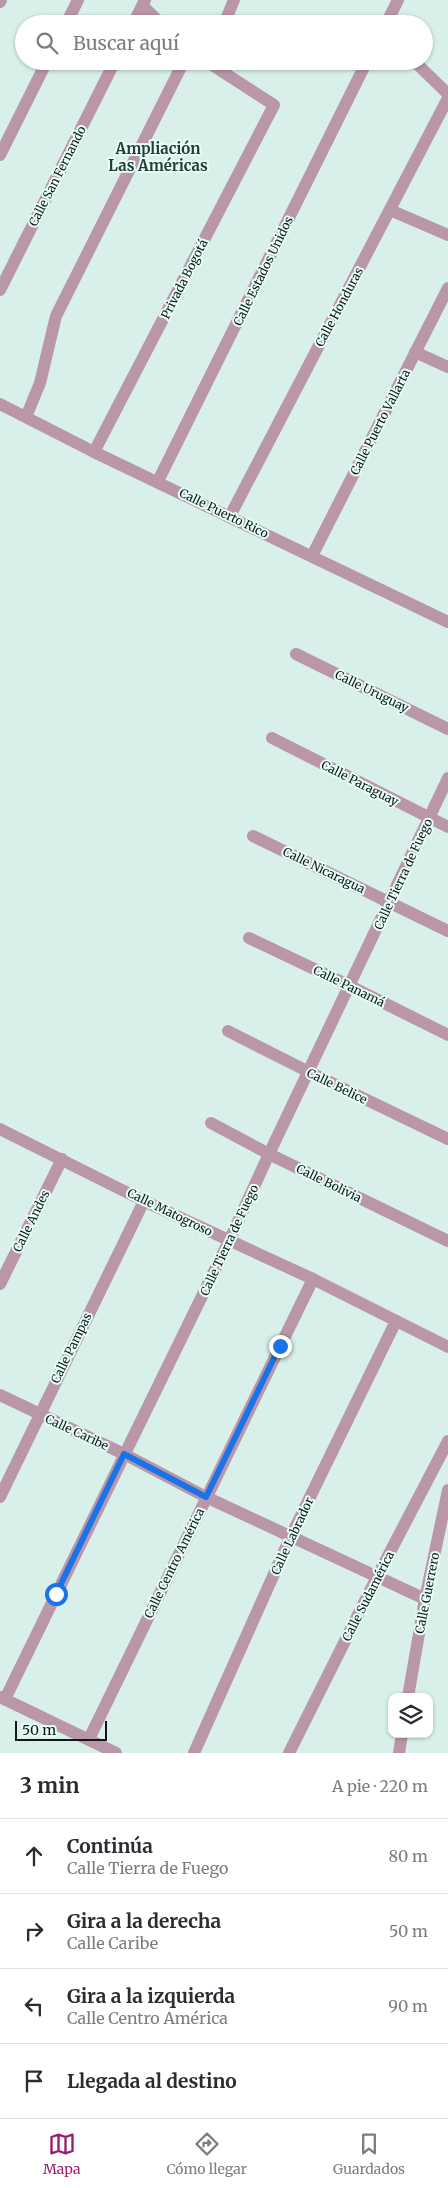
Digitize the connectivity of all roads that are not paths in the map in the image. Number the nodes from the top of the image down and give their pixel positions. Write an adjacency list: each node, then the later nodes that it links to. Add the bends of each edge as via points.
1 (78, 0): 5 (street)
2 (234, 0): 8 (street)
3 (398, 0): 9 (street)
4 (144, 3): 6 (street); 7 (street)
5 (70, 15)
6 (138, 15)
7 (154, 15)
8 (228, 15)
9 (390, 15)
10 (42, 70): 18 (street)
11 (110, 70): 22 (street, Calle San Fernando)
12 (179, 70): 26 (street, via 56,316 40,384)
13 (221, 70): 27 (street, Privada Bogotá, via 274,105)
14 (363, 70): 28 (street, Calle Estados Unidos)
15 (423, 70): 16 (street)
16 (448, 94)
17 (448, 98): 19 (street, Calle Honduras)
18 (0, 155)
19 (390, 210): 20 (street); 29 (street, Calle Honduras)
20 (448, 235)
21 (448, 288): 23 (street, Calle Puerto Vallarta)
22 (0, 290)
23 (415, 352): 24 (street); 30 (street, Calle Puerto Vallarta)
24 (448, 367)
25 (0, 404): 26 (street, Calle Puerto Rico)
26 (26, 417): 27 (street, Calle Puerto Rico)
27 (94, 452): 28 (street, Calle Puerto Rico)
28 (158, 481): 29 (street, Calle Puerto Rico)
29 (230, 516): 30 (street, Calle Puerto Rico)
30 (312, 556): 31 (street, Calle Puerto Rico)
31 (448, 622)
32 (296, 654): 33 (street, Calle Uruguay)
33 (448, 729)
34 (272, 738): 36 (street, Calle Paraguay)
35 (448, 778): 36 (street, Calle Tierra de Fuego)
36 (429, 818): 37 (street, Calle Paraguay); 39 (street, Calle Tierra de Fuego)
37 (448, 827)
38 (253, 836): 39 (street, Calle Nicaragua)
39 (389, 902): 40 (street, Calle Nicaragua); 42 (street, Calle Tierra de Fuego)
40 (448, 931)
41 (249, 938): 42 (street, Calle Panamá)
42 (350, 986): 44 (street, Calle Panamá); 45 (street, Calle Tierra de Fuego)
43 (228, 1030): 45 (street, Calle Belice)
44 (448, 1035)
45 (309, 1072): 48 (street, Calle Belice); 49 (street, Calle Tierra de Fuego)
46 (211, 1123): 49 (street, Calle Bolivia)
47 (0, 1129): 50 (street, Calle Matogroso)
48 (448, 1139)
49 (269, 1154): 52 (street, Calle Tierra de Fuego); 53 (street, Calle Bolivia)
50 (62, 1159): 51 (street, Calle Matogroso); 55 (street, Calle Andes)
51 (144, 1201): 52 (street, Calle Matogroso); 59 (street, Calle Pampas)
52 (229, 1241): 54 (street, Calle Matogroso); 61 (street, Calle Tierra de Fuego)
53 (448, 1241)
54 (313, 1280): 56 (street, Calle Matogroso); 64 (street, Calle Centro América)
55 (0, 1284)
56 (396, 1321): 57 (street, Calle Matogroso); 65 (street, Calle Labrador)
57 (448, 1347)
58 (0, 1395): 59 (street, Calle Caribe)
59 (39, 1414): 61 (street, Calle Caribe); 63 (street, Calle Pampas)
60 (448, 1441): 66 (street, Calle Sudamérica)
61 (124, 1454): 64 (street, Calle Caribe); 69 (street, Calle Tierra de Fuego)
62 (448, 1490): 67 (street, Calle Guerrero)
63 (0, 1496)
64 (206, 1497): 65 (street, Calle Caribe); 71 (street, Calle Centro América)
65 (291, 1536): 66 (street, Calle Caribe); 73 (street, Calle Labrador)
66 (377, 1577): 67 (street, Calle Caribe); 74 (street, Calle Sudamérica)
67 (425, 1598): 68 (street, Calle Guerrero)
68 (409, 1693)
69 (3, 1698): 71 (street)
70 (401, 1738): 75 (street)
71 (89, 1739): 72 (street)
72 (116, 1753)
73 (194, 1753)
74 (289, 1753)
75 (399, 1753)

